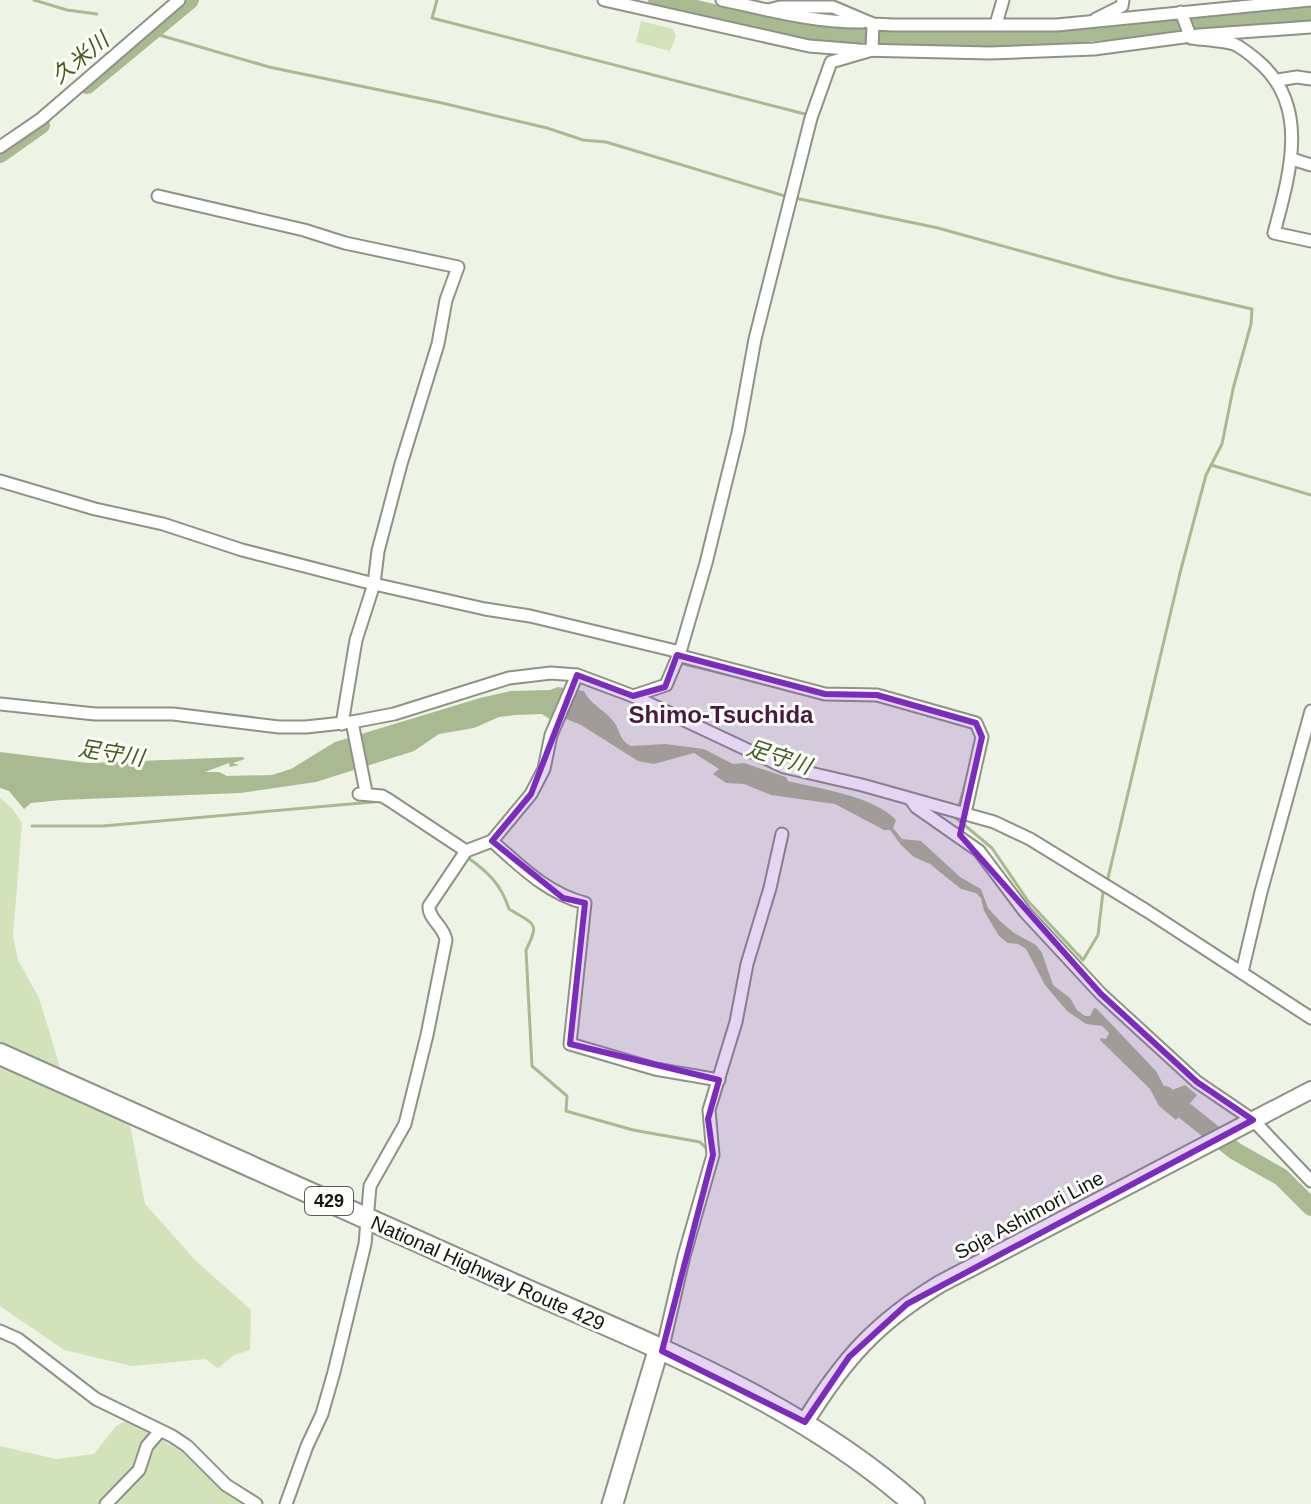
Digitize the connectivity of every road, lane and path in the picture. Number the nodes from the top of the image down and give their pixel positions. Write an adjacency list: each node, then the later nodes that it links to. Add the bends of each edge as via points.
1 (179, 0): 21 (street, via 41,119)
2 (604, 0): 18 (street, via 809,46)
3 (722, 0): 11 (street)
4 (1003, 0): 14 (street)
5 (1123, 0): 13 (street, via 1122,6)
6 (1228, 0): 10 (street)
7 (1311, 0): 8 (street)
8 (1278, 2): 10 (street)
9 (834, 3): 11 (street); 15 (street)
10 (1205, 9): 12 (street)
11 (768, 10): 15 (street)
12 (1182, 15): 13 (street); 17 (street)
13 (1090, 22): 14 (street)
14 (996, 24): 15 (street)
15 (871, 25): 18 (street)
16 (1311, 27): 17 (street)
17 (1191, 37): 18 (street, via 1043,52); 20 (street, via 1234,44)
18 (872, 47): 28 (street, via 831,62 811,118 706,563)
19 (1311, 79): 20 (street)
20 (1278, 80): 22 (street, via 1291,122)
21 (0, 147)
22 (1292, 159): 23 (street); 25 (street, via 1274,233)
23 (1311, 165)
24 (158, 196): 27 (street, via 458,267 401,464)
25 (1311, 241)
26 (0, 481): 27 (street)
27 (373, 586): 28 (street, via 530,616); 33 (street, via 356,640)
28 (677, 657): 30 (street, via 666,685); 35 (street, via 825,694 877,695 976,723 982,737)
29 (576, 678): 30 (street); 33 (street, via 551,673 509,678); 37 (street, via 544,769 531,794)
30 (633, 696): 34 (street, via 784,767)
31 (0, 704): 33 (street, via 95,714 173,714 279,727)
32 (1311, 711): 39 (street)
33 (349, 725): 38 (street, via 363,792 389,800)
34 (910, 799): 35 (street); 44 (street, via 979,851 1025,912 1101,994)
35 (965, 813): 39 (street, via 1030,839)
36 (782, 834): 42 (street)
37 (492, 841): 38 (street); 42 (street, via 563,898 585,903 570,1044 655,1069)
38 (464, 854): 46 (street, via 429,906 446,940 405,1124 370,1186)
39 (1242, 972): 40 (street)
40 (1311, 1018)
41 (0, 1054): 46 (highway, National Highway Route 429 / 429)
42 (719, 1080): 48 (street, via 709,1110 713,1155)
43 (1311, 1090): 44 (main road, Soja Ashimori Line)
44 (1249, 1122): 45 (street); 49 (main road, Soja Ashimori Line, via 907,1304 849,1357)
45 (1311, 1181)
46 (368, 1219): 48 (highway, National Highway Route 429 / 429); 53 (street, via 322,1414)
47 (0, 1331): 50 (street, via 96,1399)
48 (659, 1349): 49 (highway, National Highway Route 429 / 429); 54 (street); 55 (street)
49 (805, 1422): 56 (highway, National Highway Route 429 / 429)
50 (160, 1431): 51 (street, via 147,1446 139,1470); 52 (street, via 187,1446 226,1485)
51 (106, 1504)
52 (256, 1504)
53 (286, 1504)
54 (608, 1504)
55 (617, 1504)
56 (914, 1504)

